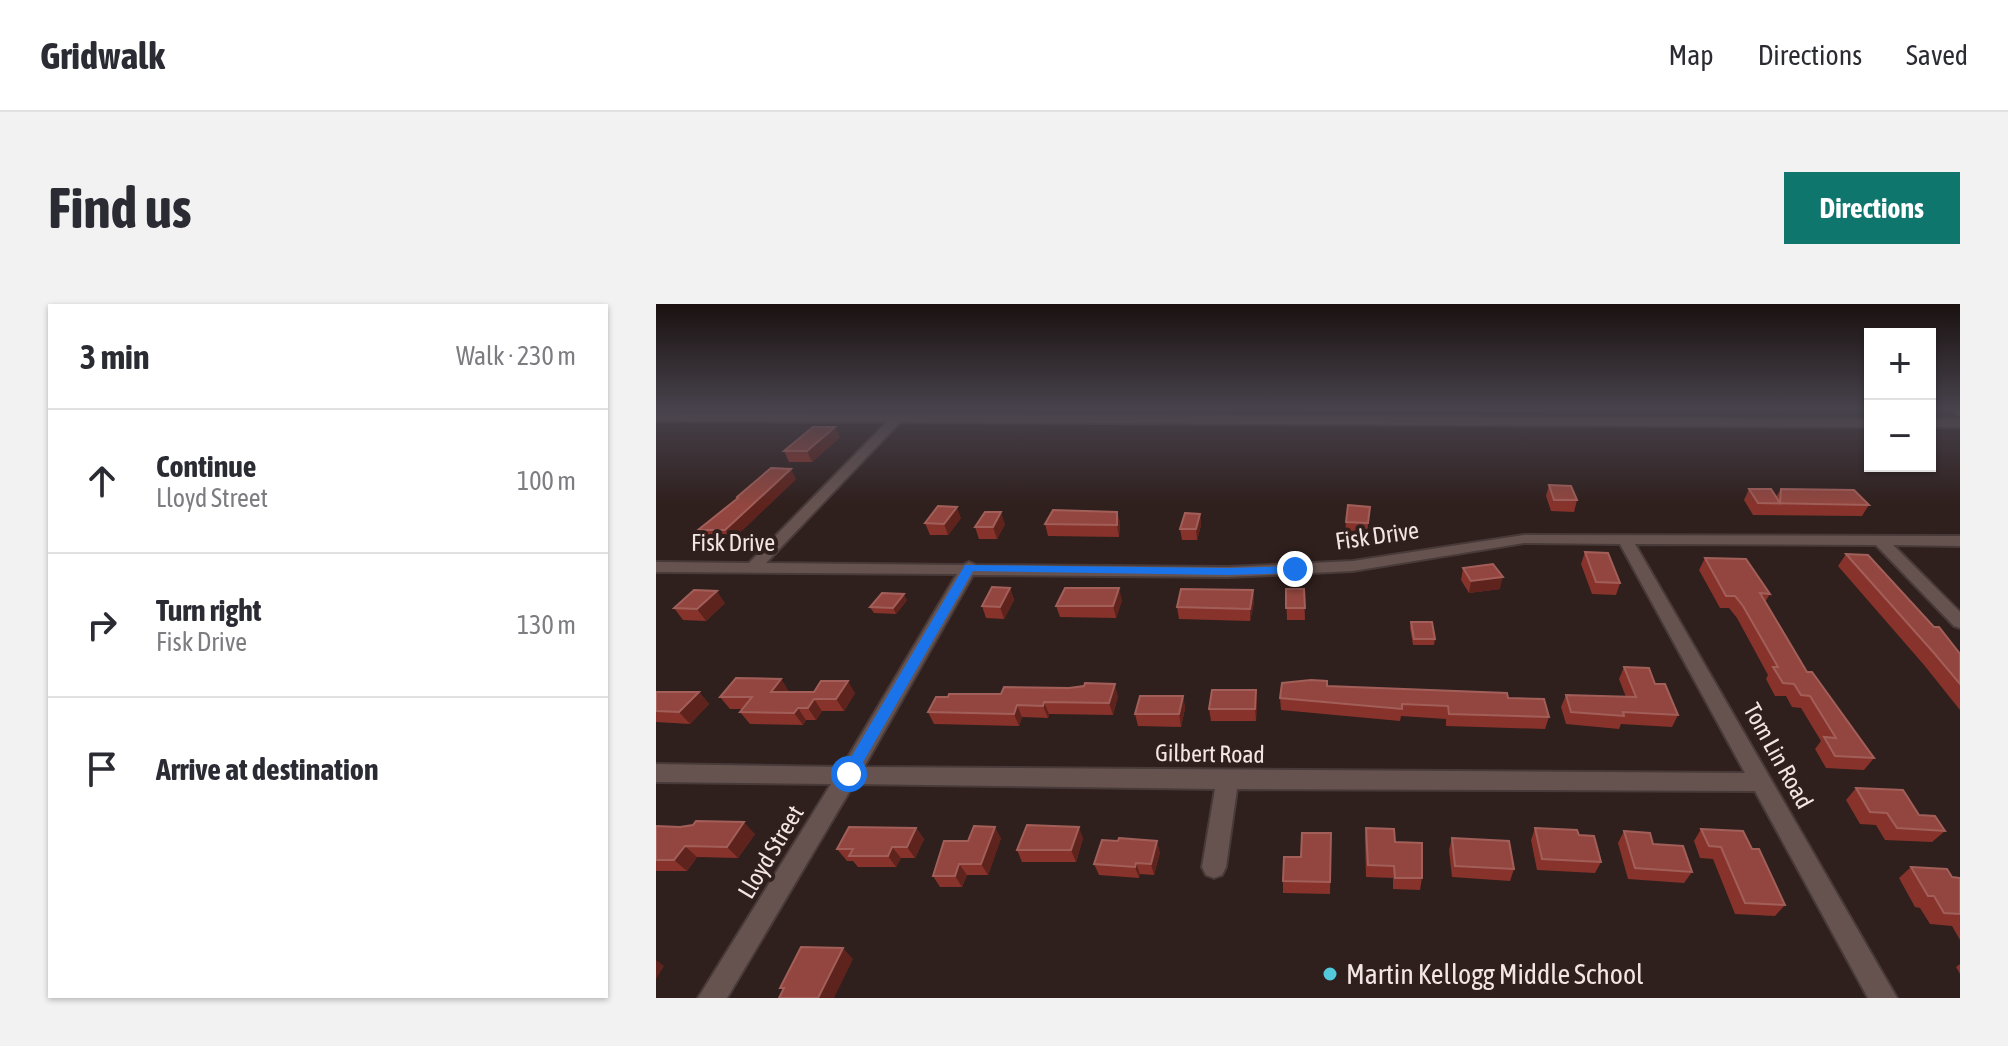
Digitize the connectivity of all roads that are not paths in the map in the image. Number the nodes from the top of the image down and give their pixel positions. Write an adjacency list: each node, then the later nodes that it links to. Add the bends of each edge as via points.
1 (875, 441): 6 (street)
2 (1625, 540): 3 (street, Fisk Drive); 7 (street, Fisk Drive, via 1524,539 1353,566 1281,570); 12 (street, Tom Lin Road)
3 (1879, 540): 4 (street, Fisk Drive); 8 (street)
4 (1960, 541)
5 (656, 567): 6 (street, Fisk Drive)
6 (754, 567): 7 (street, Fisk Drive)
7 (969, 567): 10 (street, Lloyd Street)
8 (1960, 622)
9 (656, 773): 10 (street, Gilbert Road)
10 (849, 774): 11 (street, Gilbert Road); 14 (street, Lloyd Street)
11 (1227, 780): 12 (street, Gilbert Road); 13 (street)
12 (1763, 782): 15 (street, Tom Lin Road)
13 (1214, 867)
14 (712, 998)
15 (1883, 998)

